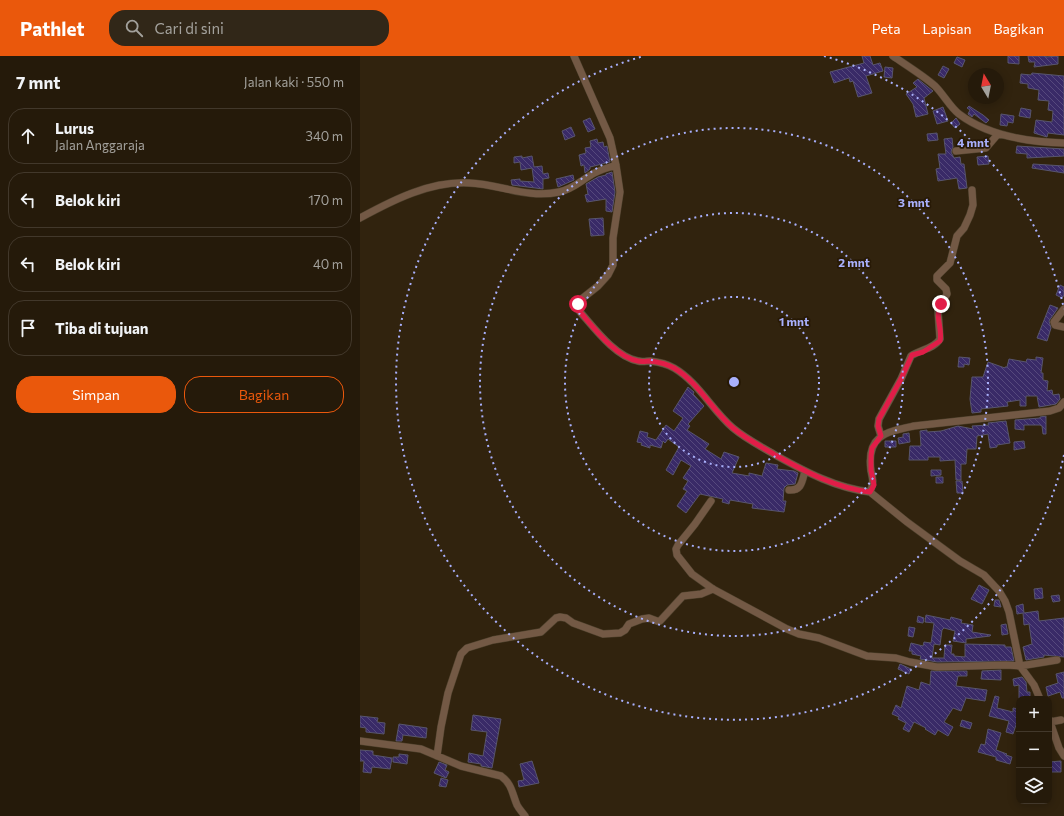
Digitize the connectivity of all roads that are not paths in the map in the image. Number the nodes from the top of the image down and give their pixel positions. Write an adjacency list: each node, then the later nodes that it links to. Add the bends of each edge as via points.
1 (574, 56): 6 (street, via 610,138)
2 (893, 56): 3 (street, via 936,87 959,114)
3 (998, 134): 4 (street); 5 (street, via 986,148)
4 (1064, 143)
5 (956, 151)
6 (616, 164): 8 (street, via 591,174 575,186 545,194 526,194 469,182 446,183 395,199); 13 (street, via 620,192 612,238 613,265 598,286 579,301 578,310 602,336 627,357 639,362 658,362 673,367 687,377 733,428 762,448)
7 (972, 190): 12 (street, via 973,205 970,215 957,236 950,263 937,276 947,294 938,311 940,339 911,356 879,419)
8 (360, 218)
9 (1064, 309): 10 (street, via 1054,322 1055,325)
10 (1064, 327)
11 (1064, 402): 12 (street, via 1059,408 1050,411 914,426)
12 (881, 436): 15 (street, via 872,448 871,470 874,485)
13 (805, 471): 14 (street, via 800,488); 15 (street, via 843,486)
14 (789, 490)
15 (870, 492): 19 (street, via 992,583 1005,601 1009,612)
16 (711, 501): 17 (street, via 676,552 692,574)
17 (713, 589): 19 (street, via 787,629 867,656 896,658 937,667); 25 (street, via 701,594 682,596 660,621 642,619 630,624 620,633 603,634 560,617 541,632 493,640 467,648 460,654 448,693)
18 (1057, 660): 19 (street)
19 (1020, 666): 20 (street)
20 (1039, 696)
21 (1061, 720): 22 (street)
22 (1052, 721)
23 (1052, 727): 26 (street)
24 (360, 741): 25 (street, via 421,750)
25 (437, 756): 27 (street, via 462,766 501,776 512,788 518,806)
26 (1064, 756)
27 (525, 816)

